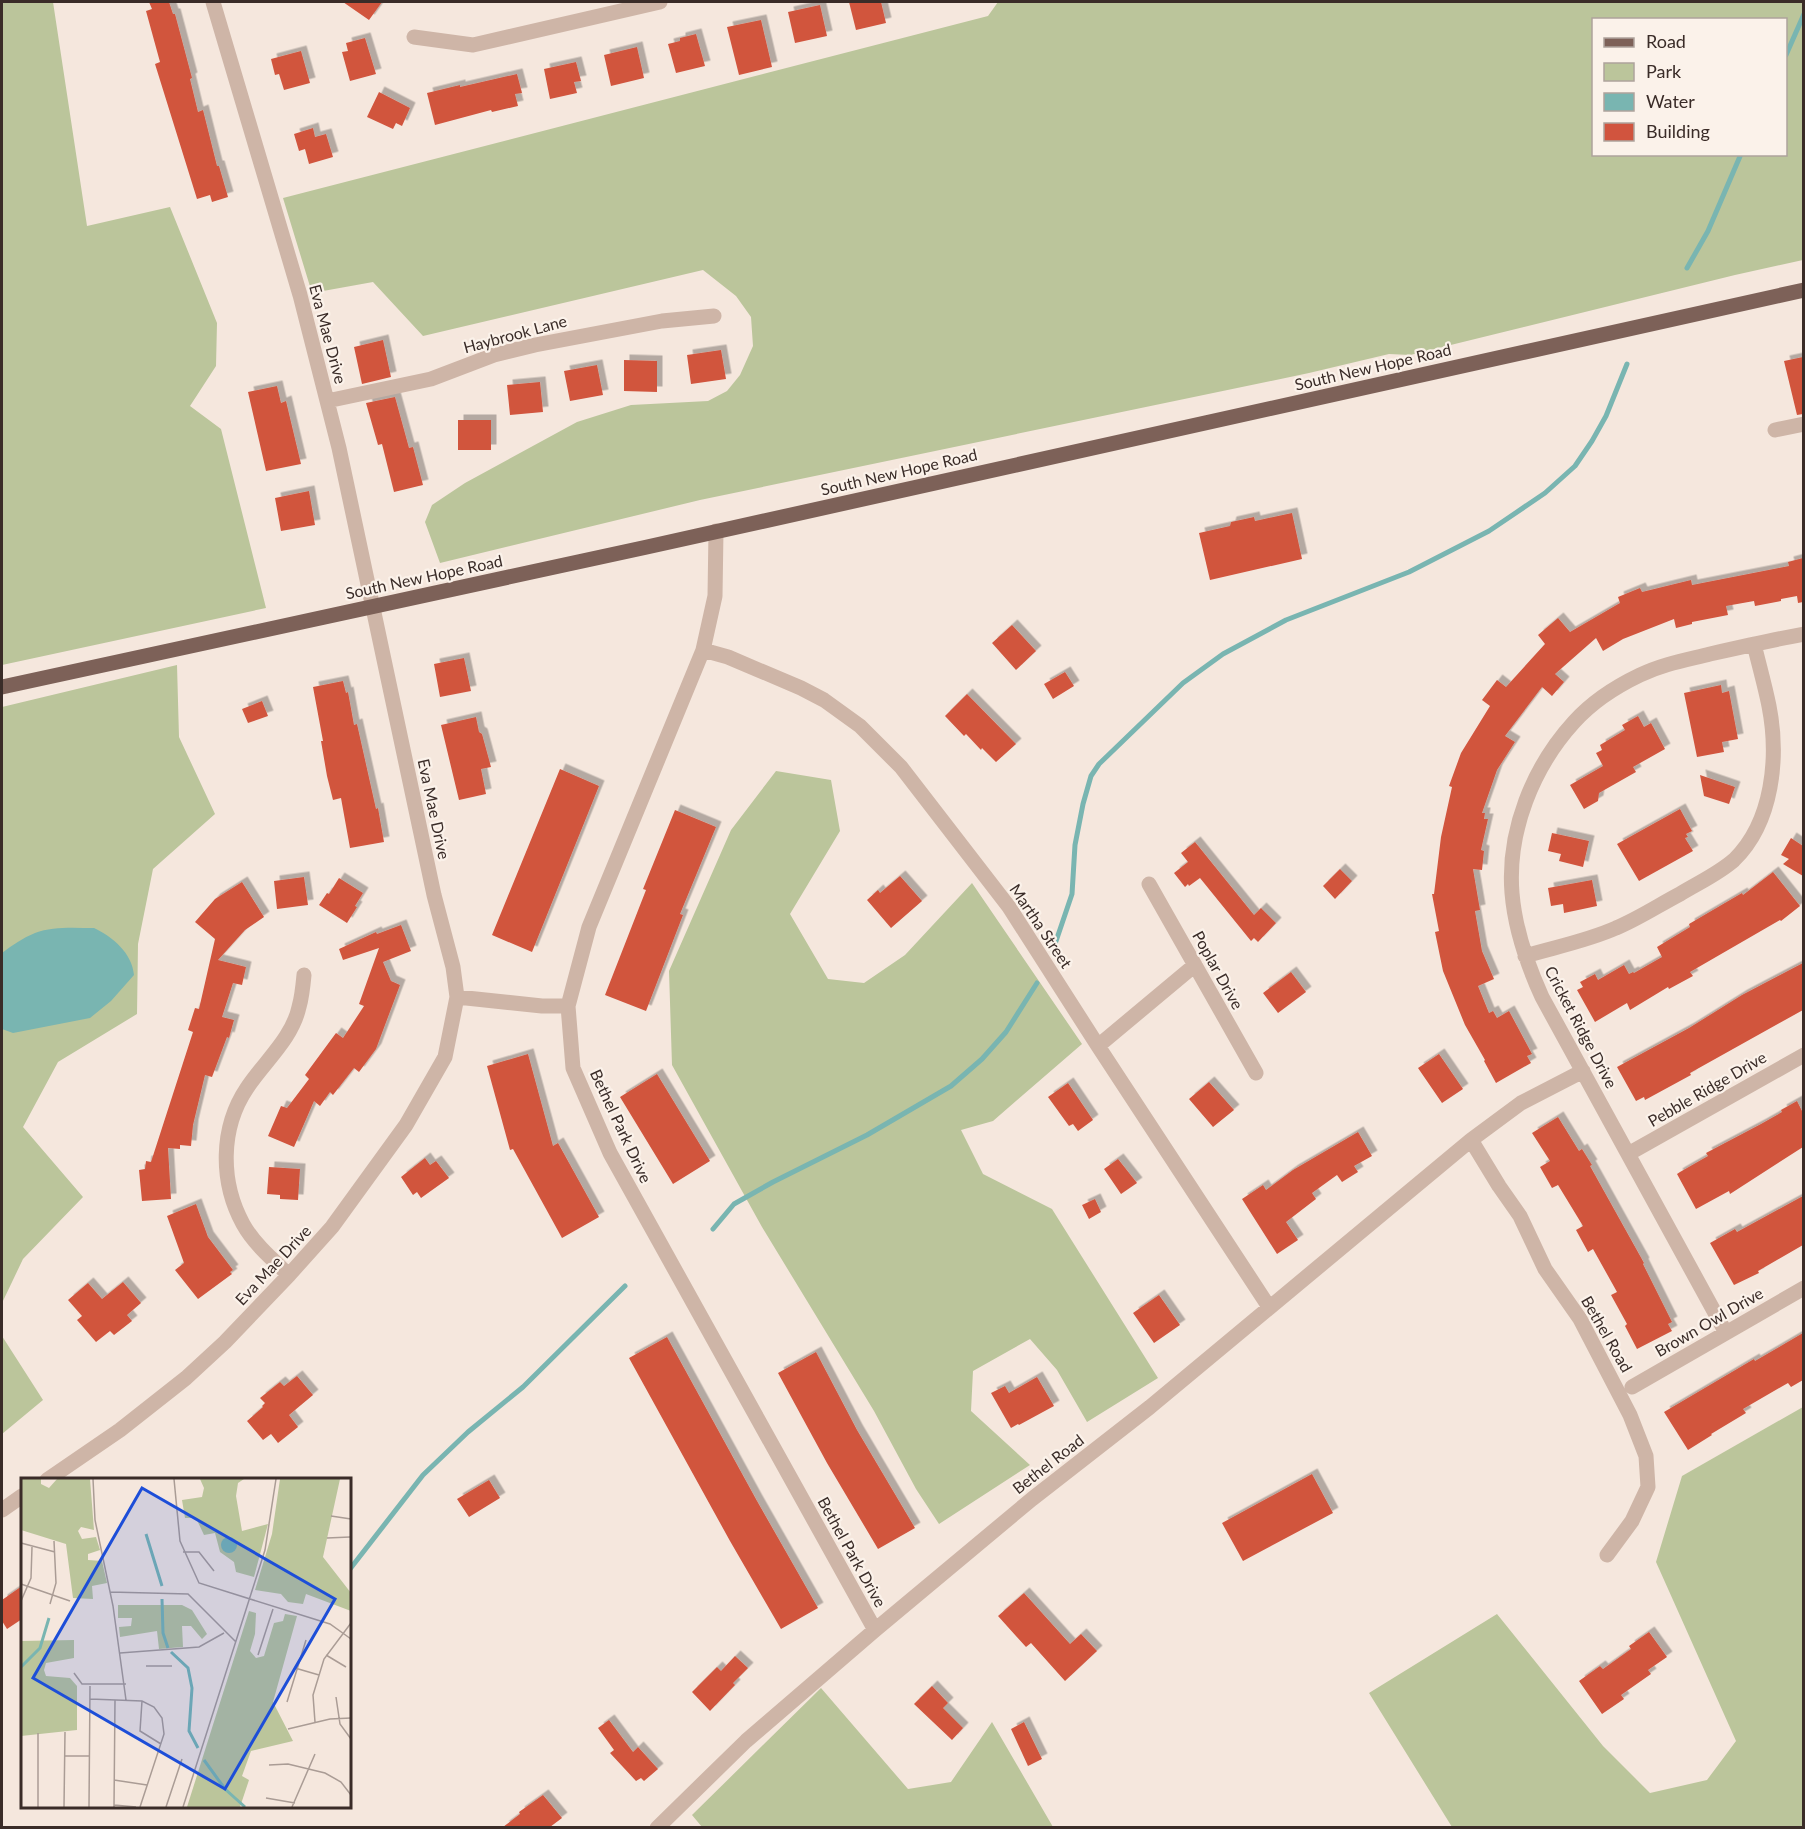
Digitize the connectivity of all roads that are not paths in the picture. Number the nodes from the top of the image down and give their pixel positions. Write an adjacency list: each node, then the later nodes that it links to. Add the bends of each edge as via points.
1 (213, 2): 6 (street, Eva Mae Drive, via 300,295)
2 (660, 2): 3 (street, via 473,45)
3 (414, 37)
4 (1803, 290): 9 (main road, South New Hope Road)
5 (714, 316): 6 (street, Haybrook Lane, via 662,321 535,345 494,355 431,379)
6 (327, 401): 10 (street, Eva Mae Drive)
7 (1803, 424): 8 (street)
8 (1775, 430)
9 (716, 531): 10 (main road, South New Hope Road); 13 (street, Bethel Park Drive, via 715,596)
10 (372, 607): 14 (main road, South New Hope Road); 19 (street, Eva Mae Drive)
11 (1803, 634): 12 (street, Cricket Ridge Drive)
12 (1754, 644): 16 (street, Cricket Ridge Drive, via 1666,664 1641,675 1594,704 1559,741 1526,799 1515,842 1512,892); 16 (street, via 1773,731 1772,755 1767,803 1744,848 1708,878 1626,924)
13 (703, 650): 20 (street, Bethel Park Drive, via 589,927); 21 (street, Martha Street, via 801,687 860,726 901,768 1009,907)
14 (2, 687)
15 (1149, 884): 17 (street, Poplar Drive)
16 (1525, 956): 23 (street, Cricket Ridge Drive, via 1542,997)
17 (1195, 965): 21 (street); 24 (street, Poplar Drive)
18 (304, 975): 27 (street, via 299,1009 288,1034 246,1089 232,1118 225,1162 229,1189 244,1226)
19 (457, 997): 20 (street); 27 (street, Eva Mae Drive, via 445,1057 406,1125 332,1227)
20 (568, 1006): 36 (street, Bethel Park Drive, via 573,1068 610,1153)
21 (1098, 1046): 29 (street, Martha Street)
22 (1803, 1055): 26 (street, Pebble Ridge Drive)
23 (1583, 1071): 25 (street, Bethel Road, via 1521,1103); 26 (street, Cricket Ridge Drive)
24 (1256, 1073)
25 (1471, 1140): 29 (street, Bethel Road); 35 (street, Bethel Road, via 1520,1216 1545,1269 1580,1319 1622,1397 1646,1456 1648,1487 1632,1521)
26 (1628, 1154): 30 (street, Cricket Ridge Drive)
27 (289, 1275): 32 (street, Eva Mae Drive, via 186,1378 120,1430)
28 (1803, 1288): 30 (street, Brown Owl Drive)
29 (1269, 1307): 36 (street, Bethel Road)
30 (1726, 1333): 31 (street, Brown Owl Drive)
31 (1632, 1387)
32 (48, 1478)
33 (21, 1497): 34 (street)
34 (2, 1510)
35 (1607, 1555)
36 (874, 1630): 37 (street, Bethel Road, via 746,1741)
37 (657, 1827)

